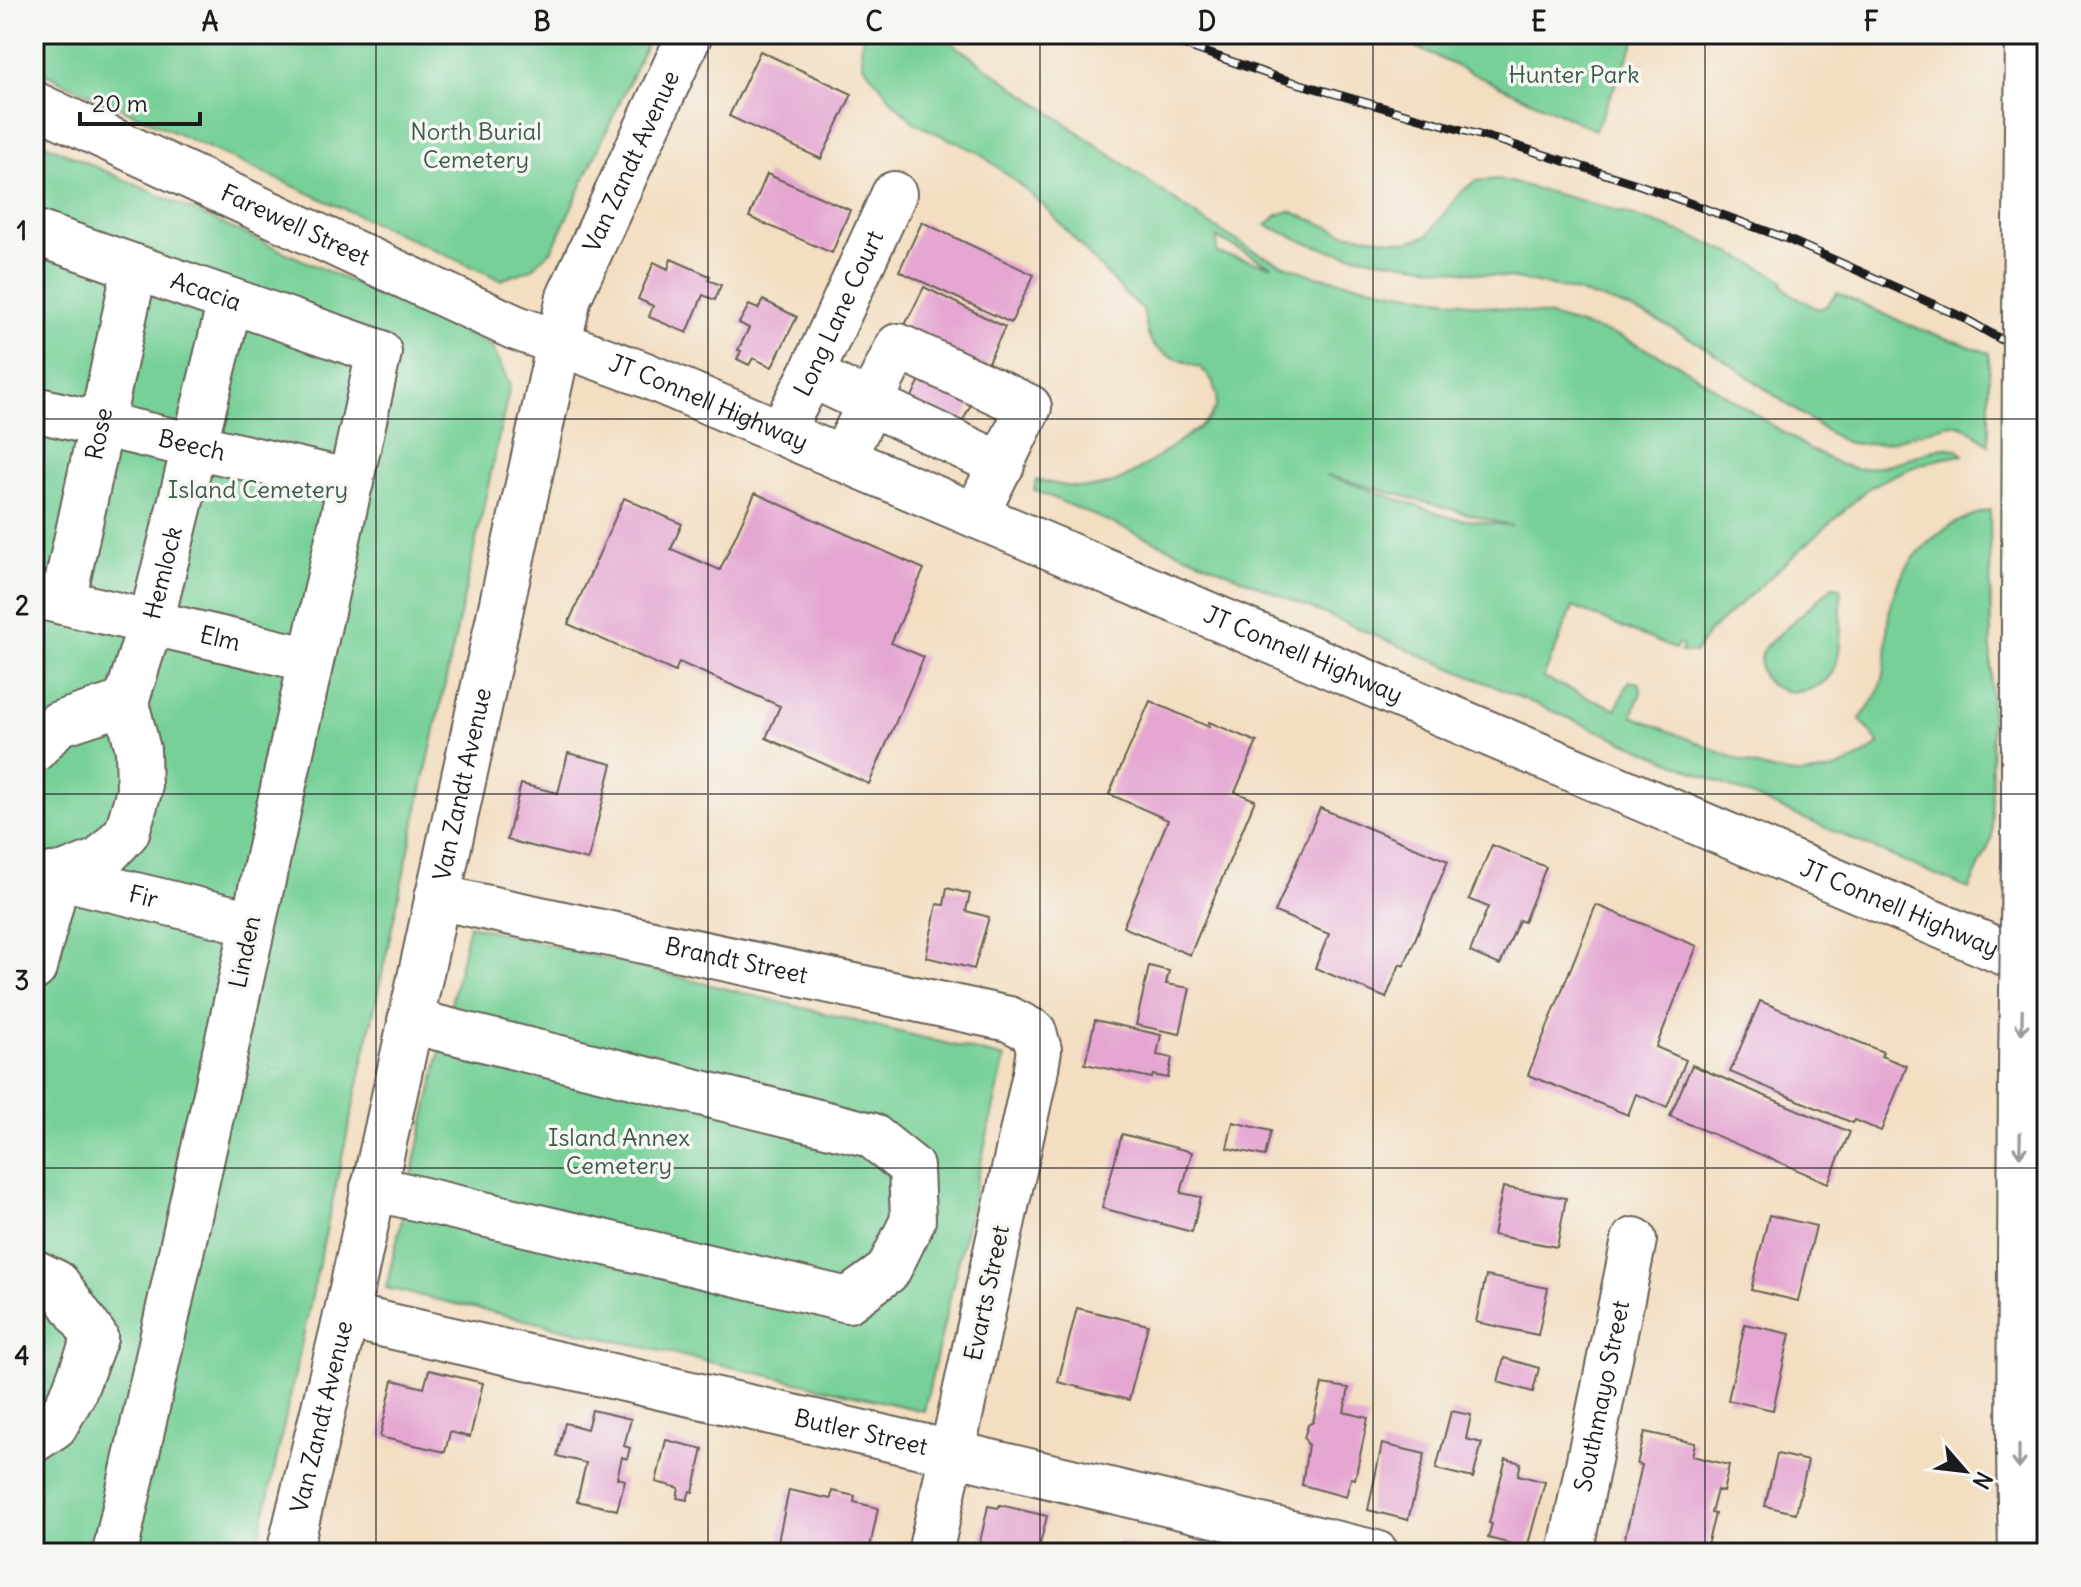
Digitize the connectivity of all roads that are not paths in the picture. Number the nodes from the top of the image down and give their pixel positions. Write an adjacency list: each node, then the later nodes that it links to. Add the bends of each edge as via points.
1 (690, 34): 8 (main road, Van Zandt Avenue, via 569,297)
2 (2028, 34): 45 (main road, one-way to 45, bridge)
3 (34, 104): 8 (main road, Farewell Street)
4 (894, 194): 10 (main road, Long Lane Court)
5 (34, 232): 6 (main road, Acacia)
6 (135, 267): 7 (main road, Acacia); 13 (main road, Rose)
7 (230, 301): 9 (main road, Acacia); 15 (main road, Hemlock)
8 (559, 345): 14 (main road, JT Connell Highway); 26 (main road, Van Zandt Avenue)
9 (379, 352): 18 (main road, Linden)
10 (811, 375): 11 (main road); 14 (main road, Long Lane Court)
11 (871, 403): 16 (main road); 17 (main road); 17 (main road, via 898,346 1029,407)
12 (34, 409): 13 (main road, Beech)
13 (101, 424): 15 (main road, Beech); 20 (main road, Rose)
14 (781, 432): 16 (main road, JT Connell Highway)
15 (194, 447): 18 (main road, Beech); 21 (main road, Hemlock)
16 (843, 458): 19 (main road, JT Connell Highway)
17 (1002, 465): 19 (main road)
18 (351, 482): 22 (main road, Linden)
19 (976, 515): 29 (main road, JT Connell Highway)
20 (49, 599): 21 (main road, Elm)
21 (151, 622): 22 (main road, Elm); 23 (main road, Hemlock)
22 (311, 660): 27 (main road, Linden)
23 (126, 702): 24 (main road, via 58,724); 25 (main road, via 138,750 139,791 127,832 101,860)
24 (34, 750)
25 (42, 866): 27 (main road, Fir); 28 (main road)
26 (437, 897): 30 (main road, Van Zandt Avenue); 31 (main road, Brandt Street, via 1009,1019)
27 (252, 923): 36 (main road, Linden)
28 (34, 968)
29 (2047, 971)
30 (410, 1021): 32 (main road, Van Zandt Avenue); 32 (main road, via 871,1135 911,1167 913,1220 888,1271 848,1300)
31 (1034, 1032): 39 (main road, Evarts Street, via 1039,1050 1035,1074)
32 (373, 1188): 35 (main road, Van Zandt Avenue)
33 (1634, 1240): 44 (main road, Southmayo Street)
34 (34, 1272): 37 (main road, via 57,1283)
35 (346, 1316): 39 (main road, Butler Street); 41 (main road, Van Zandt Avenue)
36 (165, 1328): 37 (main road, via 134,1341); 40 (main road, Linden)
37 (95, 1337): 38 (main road, via 55,1426)
38 (34, 1440)
39 (952, 1453): 42 (main road, Evarts Street); 43 (main road, Butler Street)
40 (115, 1553)
41 (289, 1553)
42 (930, 1553)
43 (1376, 1553)
44 (1570, 1553)
45 (2021, 1553)

